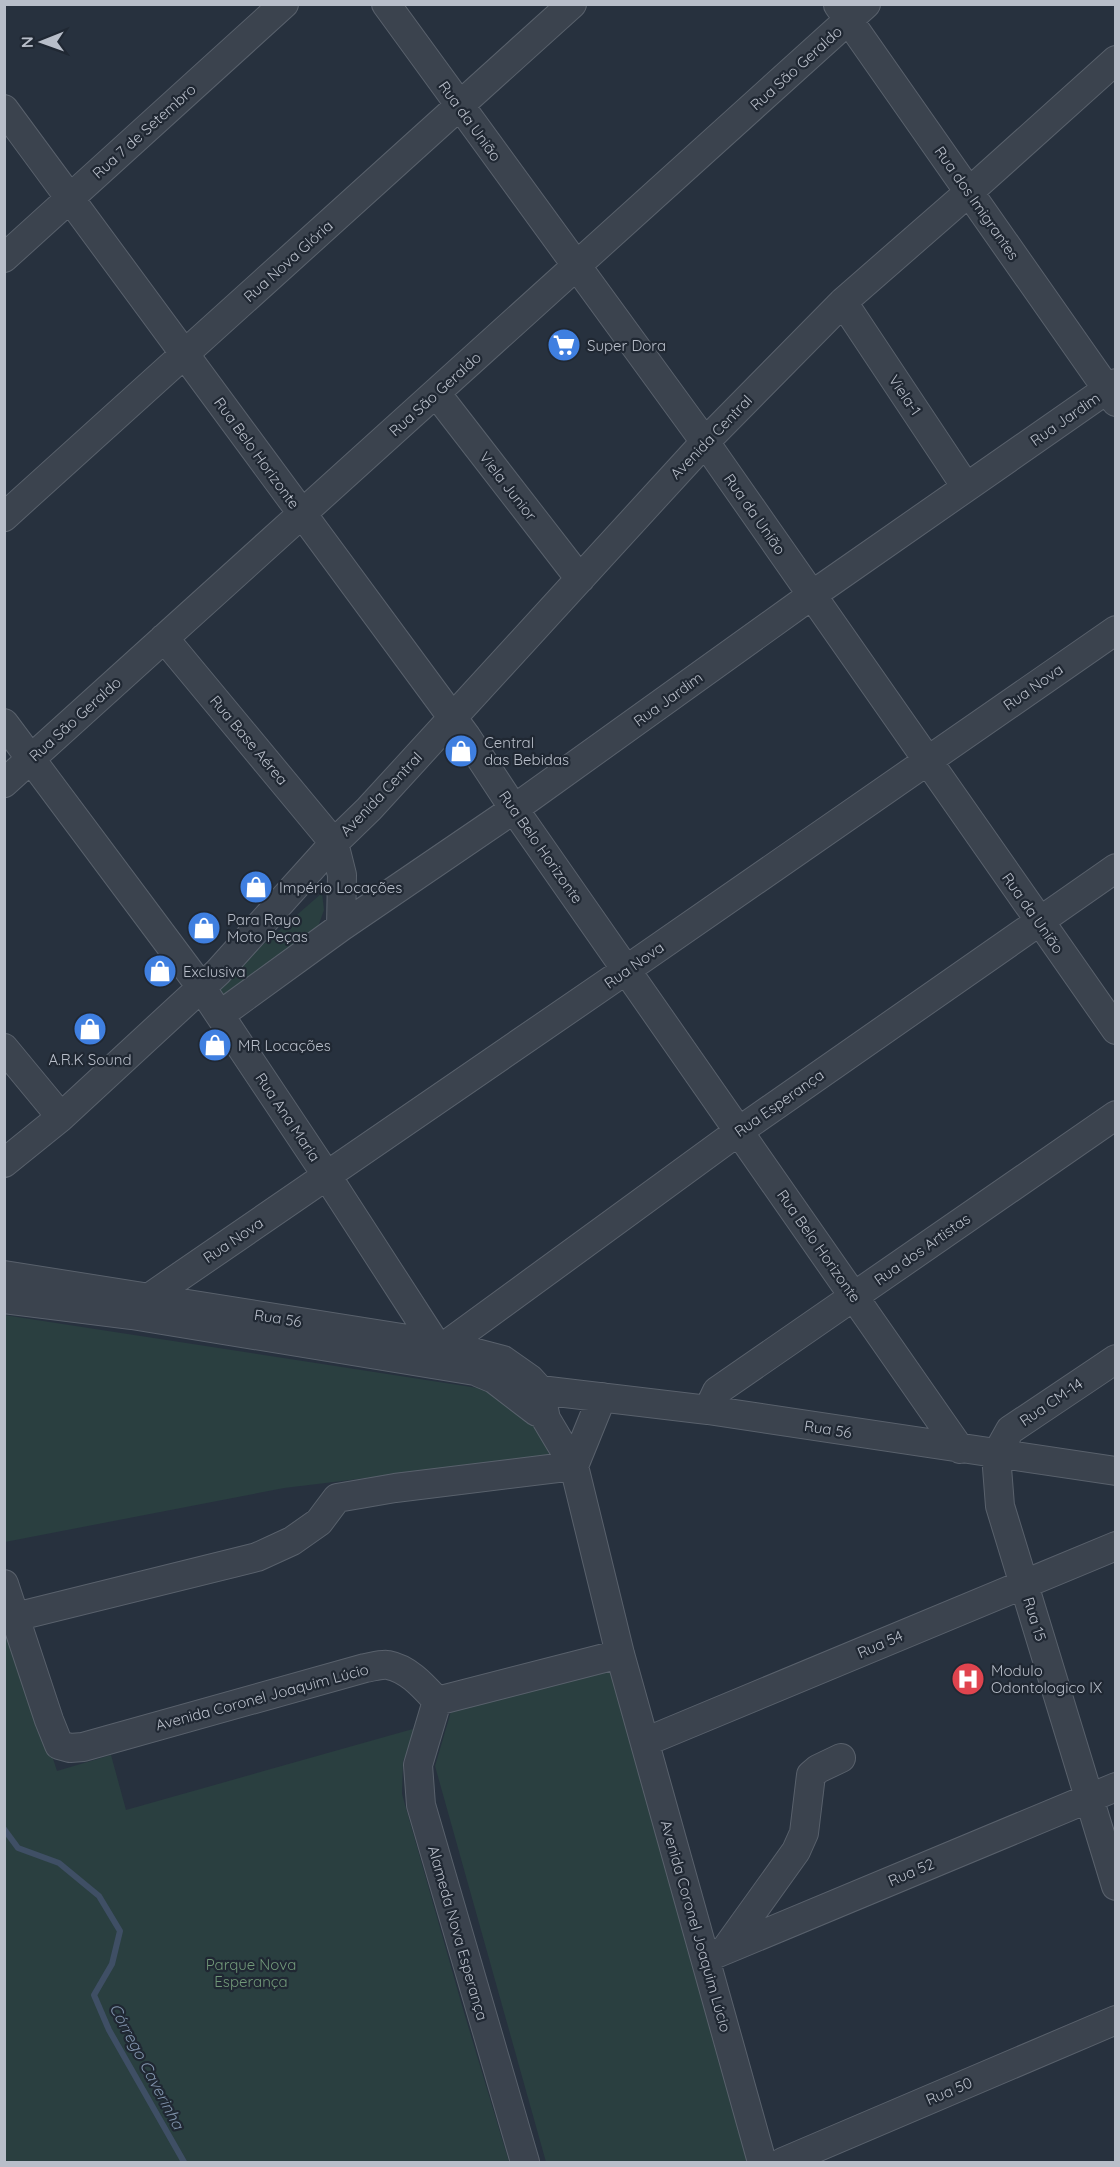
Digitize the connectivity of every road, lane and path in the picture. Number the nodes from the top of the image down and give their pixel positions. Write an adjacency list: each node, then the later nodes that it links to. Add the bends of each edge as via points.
1 (284, 4): 9 (street, Rua 7 de Setembro)
2 (386, 4): 6 (street, Rua da União)
3 (572, 4): 6 (street, Rua Nova Glória)
4 (851, 10): 8 (street, Rua dos Imigrantes); 11 (street, Rua São Geraldo)
5 (1112, 71): 8 (street, Avenida Central)
6 (459, 106): 11 (street, Rua da União); 13 (street, Rua Nova Glória)
7 (4, 109): 9 (street, Rua Belo Horizonte)
8 (969, 192): 12 (street, Avenida Central); 14 (street, Rua dos Imigrantes)
9 (70, 198): 10 (street, Rua 7 de Setembro); 13 (street, Rua Belo Horizonte)
10 (4, 258)
11 (576, 266): 15 (street, Rua São Geraldo); 16 (street, Rua da União)
12 (843, 302): 16 (street, Avenida Central); 17 (street, Viela-1)
13 (184, 354): 18 (street, Rua Belo Horizonte); 19 (street, Rua Nova Glória)
14 (1113, 392): 17 (street, Rua Jardim)
15 (436, 393): 18 (street, Rua São Geraldo); 20 (street, Viela Junior)
16 (705, 442): 20 (street, Avenida Central); 21 (street, Rua da União)
17 (966, 488): 21 (street, Rua Jardim)
18 (302, 514): 23 (street, Rua São Geraldo); 24 (street, Rua Belo Horizonte)
19 (4, 517)
20 (580, 579): 24 (street, Avenida Central)
21 (812, 595): 27 (street, Rua da União); 29 (street, Rua Jardim)
22 (1116, 630): 27 (street, Rua Nova)
23 (164, 638): 26 (street, Rua São Geraldo); 30 (street, Rua Base Aérea)
24 (453, 717): 29 (street, Rua Belo Horizonte); 30 (street, Avenida Central)
25 (4, 723): 26 (street, Rua Ana Maria)
26 (31, 758): 28 (street, Rua São Geraldo); 35 (street, Rua Ana Maria)
27 (927, 761): 32 (street, Rua da União); 34 (street, Rua Nova)
28 (4, 783)
29 (514, 809): 33 (street, Rua Jardim); 34 (street, Rua Belo Horizonte)
30 (334, 843): 33 (street, Avenida Central, via 342,875); 35 (street, Avenida Central)
31 (1116, 868): 32 (street, Rua Esperança)
32 (1039, 921): 37 (street, Rua da União); 41 (street, Rua Esperança)
33 (340, 927): 36 (street, Rua Jardim)
34 (626, 970): 41 (street, Rua Belo Horizonte); 43 (street, Rua Nova)
35 (201, 987): 36 (street, Rua Ana Maria); 40 (street, Avenida Central)
36 (220, 1015): 43 (street, Rua Ana Maria)
37 (1116, 1030)
38 (4, 1048): 40 (street)
39 (1116, 1115): 45 (street, Rua dos Artistas)
40 (61, 1117): 42 (street, Avenida Central)
41 (739, 1131): 45 (street, Rua Belo Horizonte); 48 (street, Rua Esperança)
42 (4, 1163)
43 (327, 1176): 46 (street, Rua Nova); 48 (street, Rua Ana Maria)
44 (4, 1275): 46 (street, Rua 56)
45 (854, 1296): 52 (street, Rua dos Artistas, via 717,1391); 53 (street, Rua Belo Horizonte)
46 (150, 1297): 48 (street, Rua 56)
47 (4, 1299): 50 (street, Rua 56, via 132,1315 475,1371)
48 (440, 1344): 50 (street, Rua 56, via 503,1360 530,1379)
49 (1116, 1359): 54 (street, Rua CM-14, via 1010,1430)
50 (531, 1395): 51 (street, Rua 56); 55 (street, Avenida Coronel Joaquim Lúcio)
51 (602, 1397): 52 (street, Rua 56); 55 (street)
52 (708, 1410): 53 (street, Rua 56)
53 (960, 1449): 54 (street, Rua 56)
54 (996, 1455): 56 (street, Rua 56); 59 (street, Rua 15, via 1000,1506)
55 (574, 1466): 60 (street, via 337,1498 319,1522 292,1541 257,1557); 61 (street, Avenida Coronel Joaquim Lúcio)
56 (1116, 1472)
57 (1116, 1546): 59 (street, Rua 54)
58 (4, 1584): 60 (street, Avenida Coronel Joaquim Lúcio)
59 (1024, 1584): 63 (street, Rua 54); 66 (street, Rua 15)
60 (15, 1617): 62 (street, Avenida Coronel Joaquim Lúcio, via 55,1736 59,1744 70,1748 387,1665 403,1671)
61 (620, 1654): 62 (street); 63 (street, Avenida Coronel Joaquim Lúcio)
62 (437, 1701): 70 (street, Alameda Nova Esperança, via 418,1765 421,1805)
63 (645, 1742): 68 (street, Avenida Coronel Joaquim Lúcio)
64 (841, 1758): 68 (street, via 811,1775 804,1833 796,1851)
65 (1116, 1787): 66 (street, Rua 52)
66 (1089, 1798): 67 (street, Rua 15); 68 (street, Rua 52)
67 (1116, 1886)
68 (716, 1954): 71 (street, Avenida Coronel Joaquim Lúcio)
69 (1116, 2020): 72 (street, Rua 50)
70 (525, 2163)
71 (762, 2163)
72 (783, 2163)

